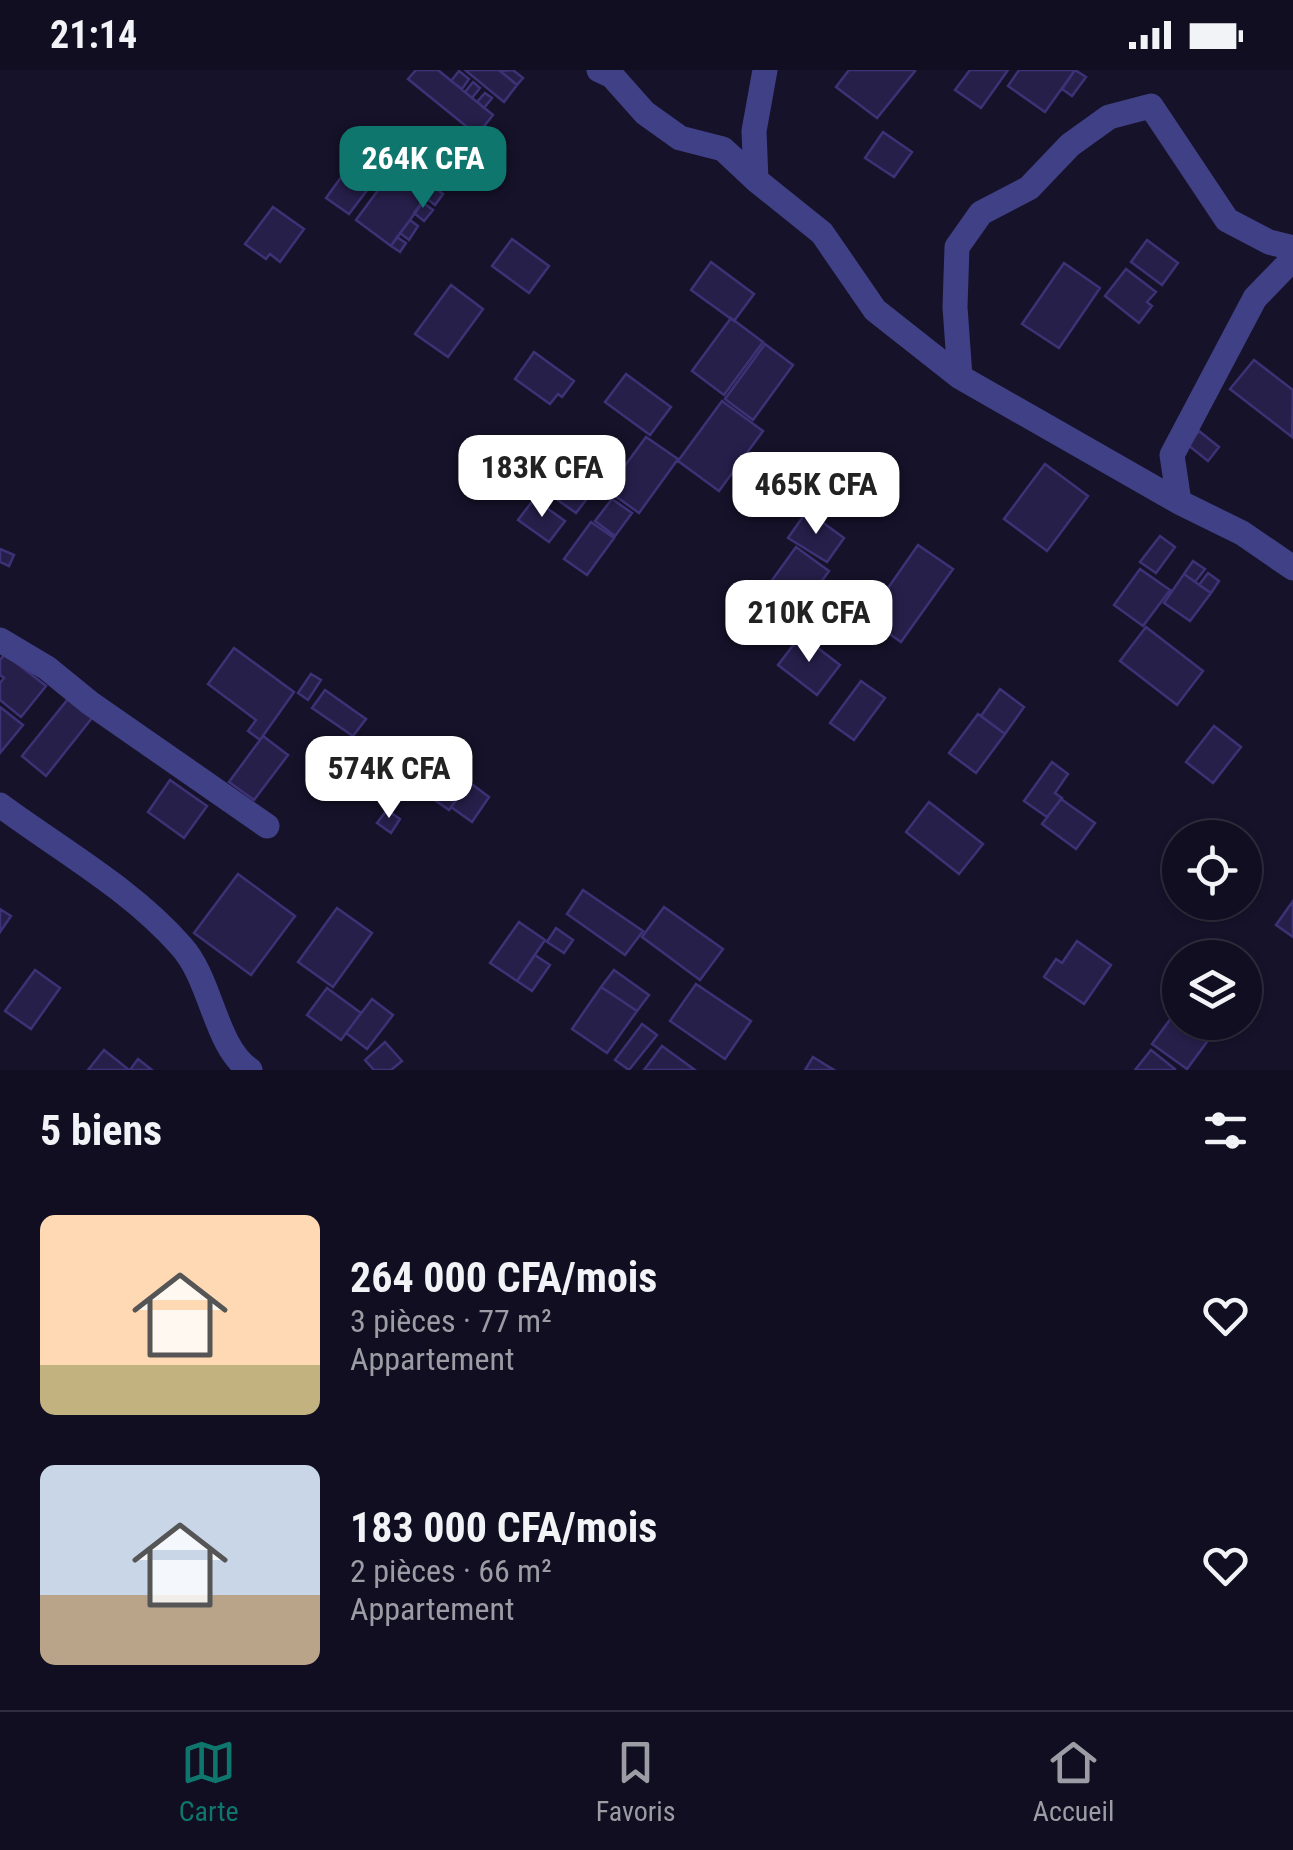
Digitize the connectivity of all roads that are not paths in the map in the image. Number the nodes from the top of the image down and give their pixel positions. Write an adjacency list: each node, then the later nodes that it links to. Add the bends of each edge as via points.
1 (600, 70): 3 (street, via 680,138 723,149)
2 (765, 70): 3 (street, via 753,142)
3 (756, 180): 6 (street, via 822,233 875,310)
4 (1293, 248): 6 (street, via 1226,220 1151,106 1109,117 1029,188 980,213 957,247)
5 (1293, 262): 7 (street, via 1255,298 1172,456)
6 (960, 377): 7 (street)
7 (1179, 502): 8 (street)
8 (1293, 568)
9 (0, 640): 11 (street)
10 (0, 806): 12 (street, via 114,885 182,947 206,985 235,1060)
11 (267, 826)
12 (250, 1070)

